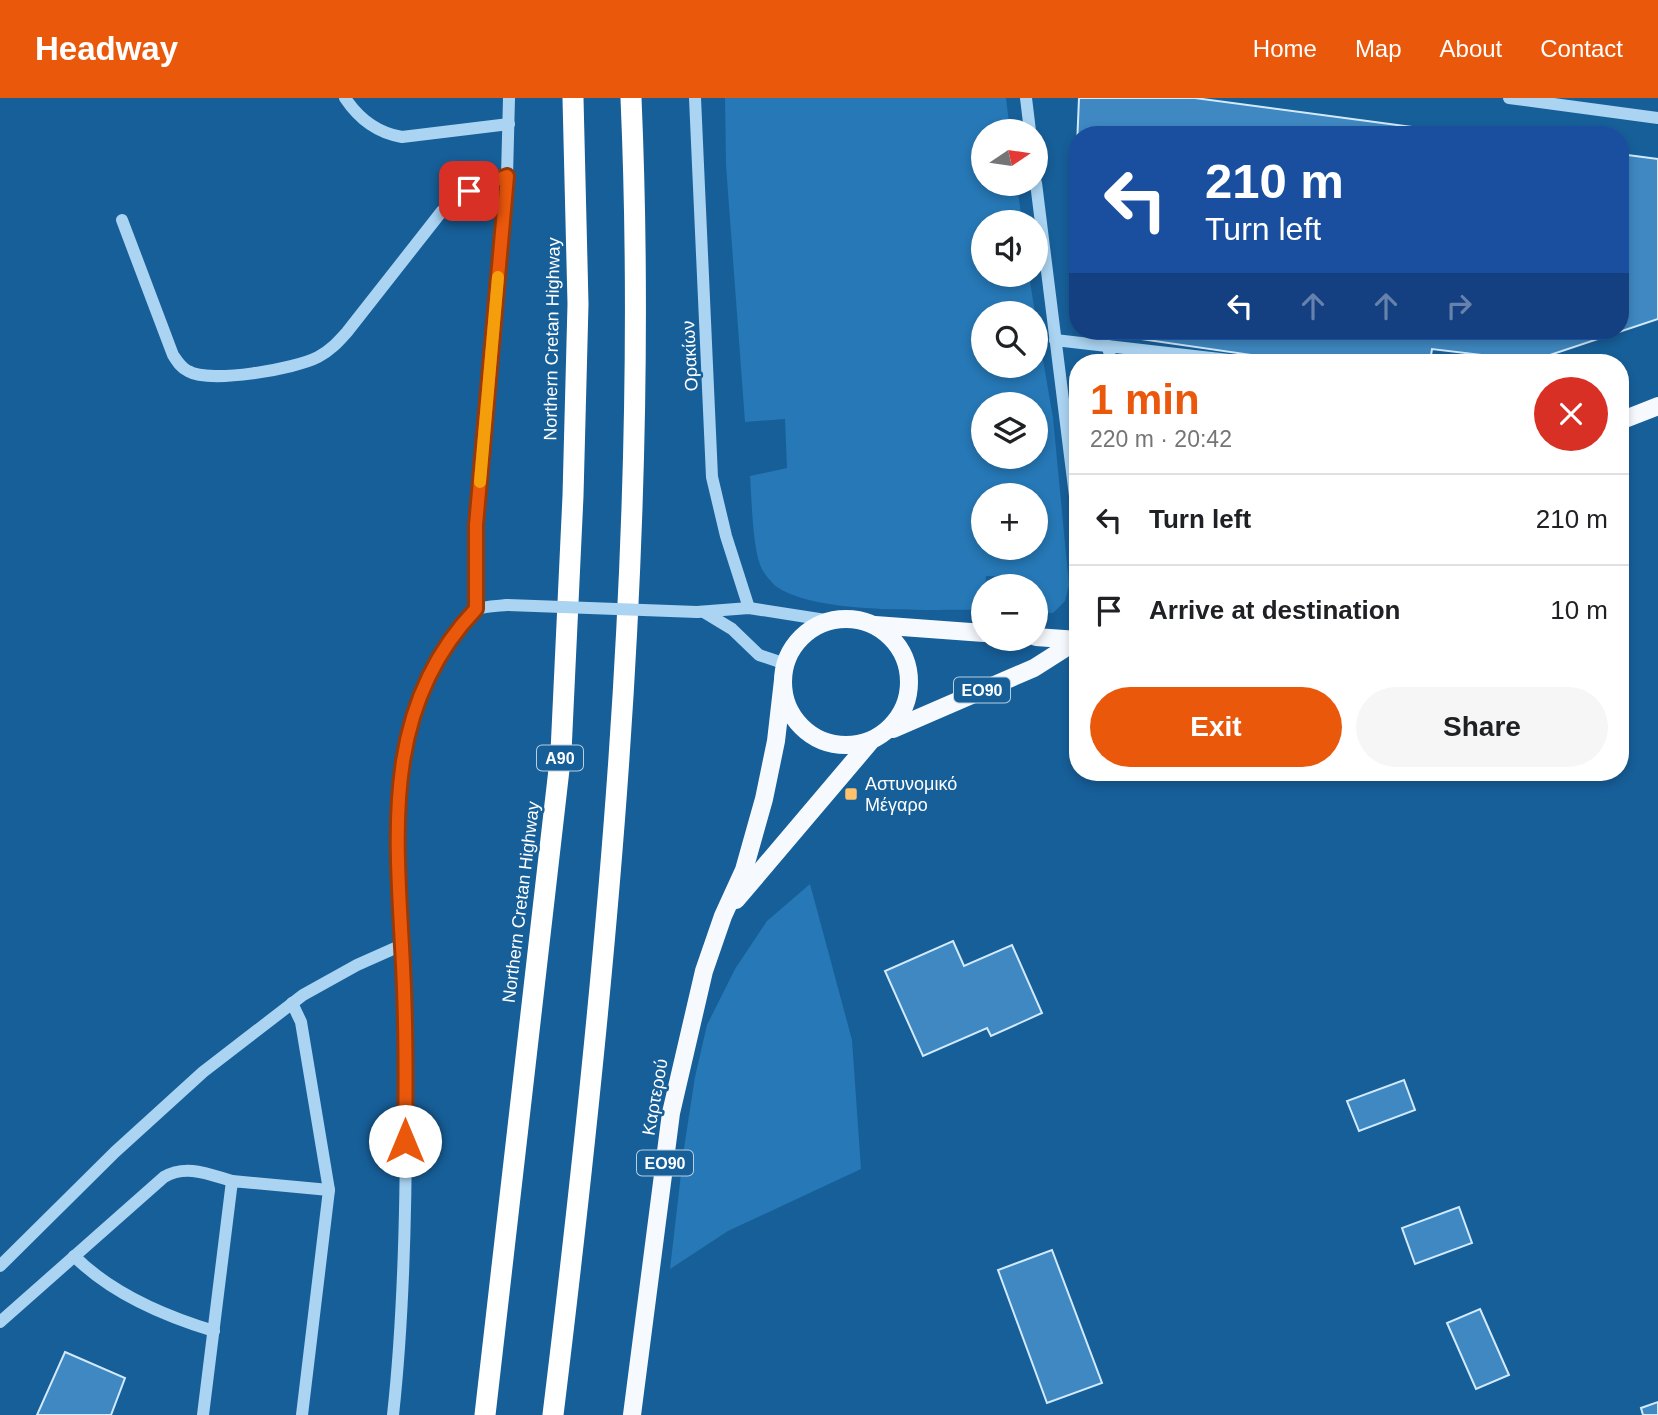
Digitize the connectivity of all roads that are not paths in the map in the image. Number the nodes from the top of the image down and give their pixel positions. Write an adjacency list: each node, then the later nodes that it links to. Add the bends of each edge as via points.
1 (345, 98): 10 (street, via 365,121 393,135)
2 (509, 98): 10 (street)
3 (573, 98): 44 (highway, Northern Cretan Highway / Α90, via 578,304 561,752)
4 (631, 98): 45 (highway, via 635,183 633,476 619,754 581,1188)
5 (695, 98): 21 (street, Ορακίων, via 712,477)
6 (1026, 98): 9 (street)
7 (1509, 98): 8 (street)
8 (1658, 118)
9 (1029, 119)
10 (509, 124): 11 (street)
11 (507, 176): 13 (street, via 469,191 442,211 330,350 306,363 269,371 206,375 182,366 173,355); 22 (street, via 476,525)
12 (1038, 196): 14 (street)
13 (122, 220)
14 (1055, 340): 15 (street); 20 (street)
15 (1108, 346): 16 (street); 17 (street)
16 (1110, 354)
17 (1177, 354)
18 (1658, 406): 19 (main road)
19 (1629, 417)
20 (1069, 450)
21 (749, 608): 23 (street); 24 (street)
22 (476, 609): 23 (street, bridge, via 507,605); 33 (street, via 456,630 427,676 405,747 397,816)
23 (700, 612): 30 (street, via 732,629)
24 (832, 621): 25 (main road); 30 (main road, ΕΟ90, via 803,636)
25 (872, 625): 26 (main road); 31 (main road, ΕΟ90, via 898,645 909,676 904,708)
26 (971, 632)
27 (1048, 638): 28 (main road, Καρτερού / ΕΟ90)
28 (1069, 639)
29 (1069, 646): 31 (main road, Καρτερού / ΕΟ90, via 1034,668)
30 (785, 672): 31 (main road, ΕΟ90, via 790,711 810,734 840,746 855,746); 32 (main road, Καρτερού / ΕΟ90, via 764,799 744,870)
31 (877, 737): 32 (main road, Καρτερού / ΕΟ90)
32 (723, 916): 46 (main road, Καρτερού / ΕΟ90, via 704,971 671,1113)
33 (402, 945): 34 (street, via 331,978); 43 (street, via 404,1247)
34 (292, 1003): 36 (street, via 301,1022); 38 (street, via 203,1072)
35 (232, 1181): 36 (street); 37 (street, via 192,1170 175,1171); 40 (street)
36 (329, 1190): 42 (street)
37 (74, 1256): 39 (street); 40 (street, via 93,1274 174,1319)
38 (0, 1266)
39 (0, 1322)
40 (214, 1331): 41 (street)
41 (203, 1415)
42 (302, 1415)
43 (393, 1415)
44 (485, 1415)
45 (553, 1415)
46 (632, 1415)

